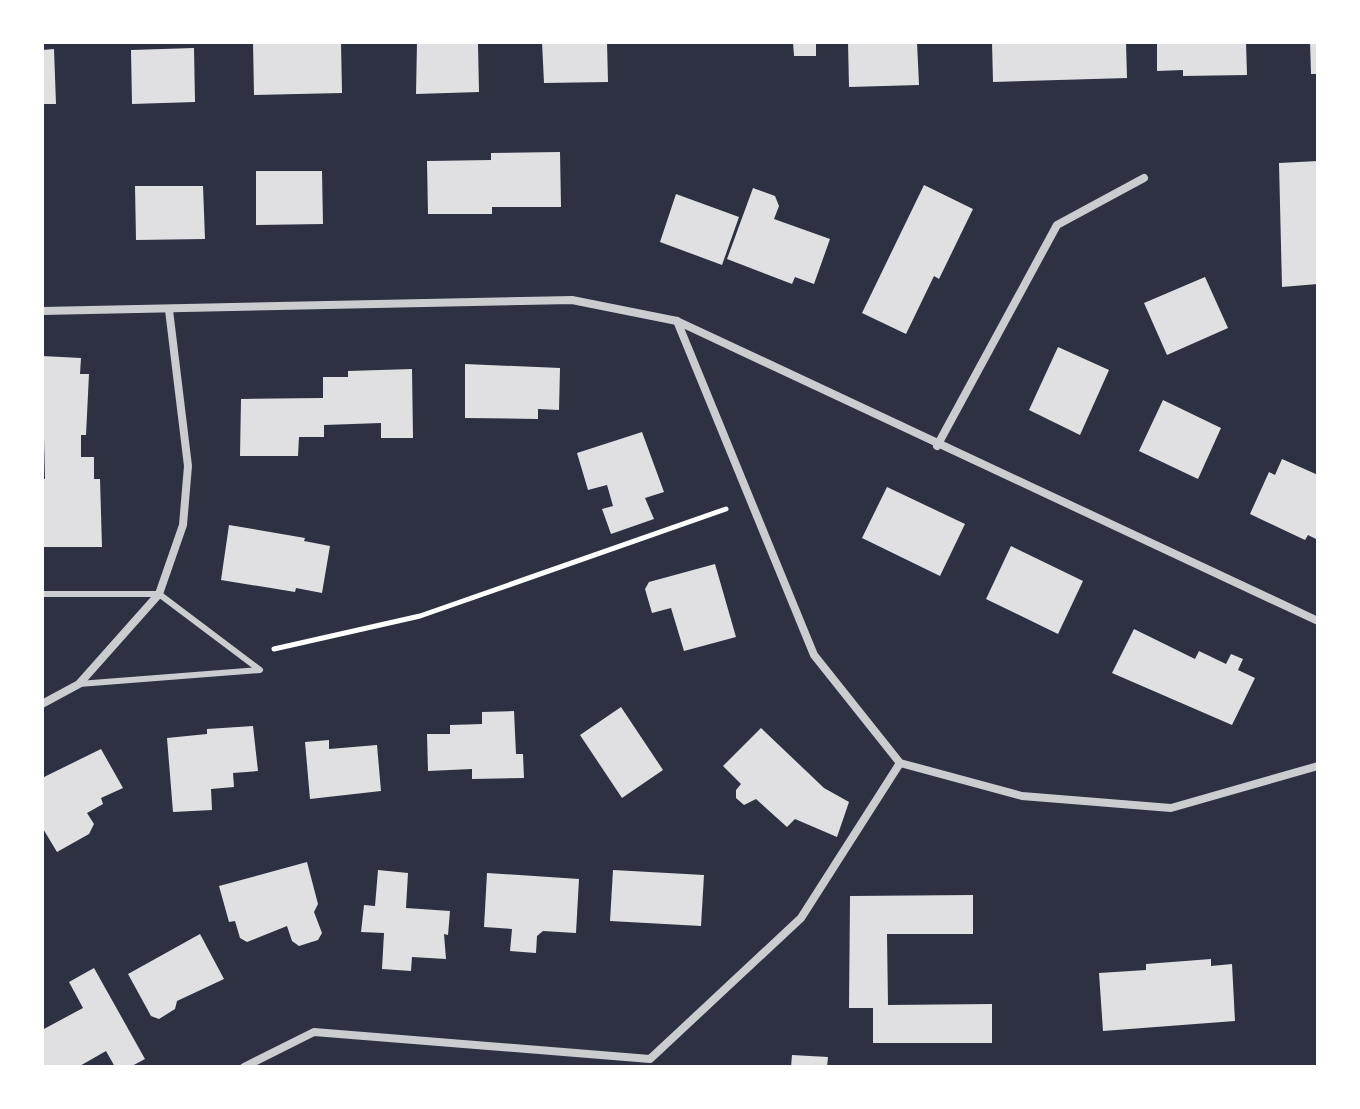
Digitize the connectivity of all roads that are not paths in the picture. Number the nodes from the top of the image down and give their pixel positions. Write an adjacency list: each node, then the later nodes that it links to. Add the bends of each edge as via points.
1 (1144, 178): 5 (street, via 1057,225)
2 (169, 310): 3 (street); 4 (street, via 572,300); 7 (street, via 188,466 183,525)
3 (42, 311)
4 (677, 321): 5 (street); 11 (street, via 814,655)
5 (937, 446): 8 (street)
6 (42, 594): 7 (lane)
7 (159, 594): 9 (street); 9 (lane, via 260,670)
8 (1318, 621)
9 (79, 684): 10 (street)
10 (42, 704)
11 (900, 763): 12 (street, via 1022,796 1171,808); 13 (street, via 801,918 650,1059 314,1032)
12 (1318, 766)
13 (244, 1067)

